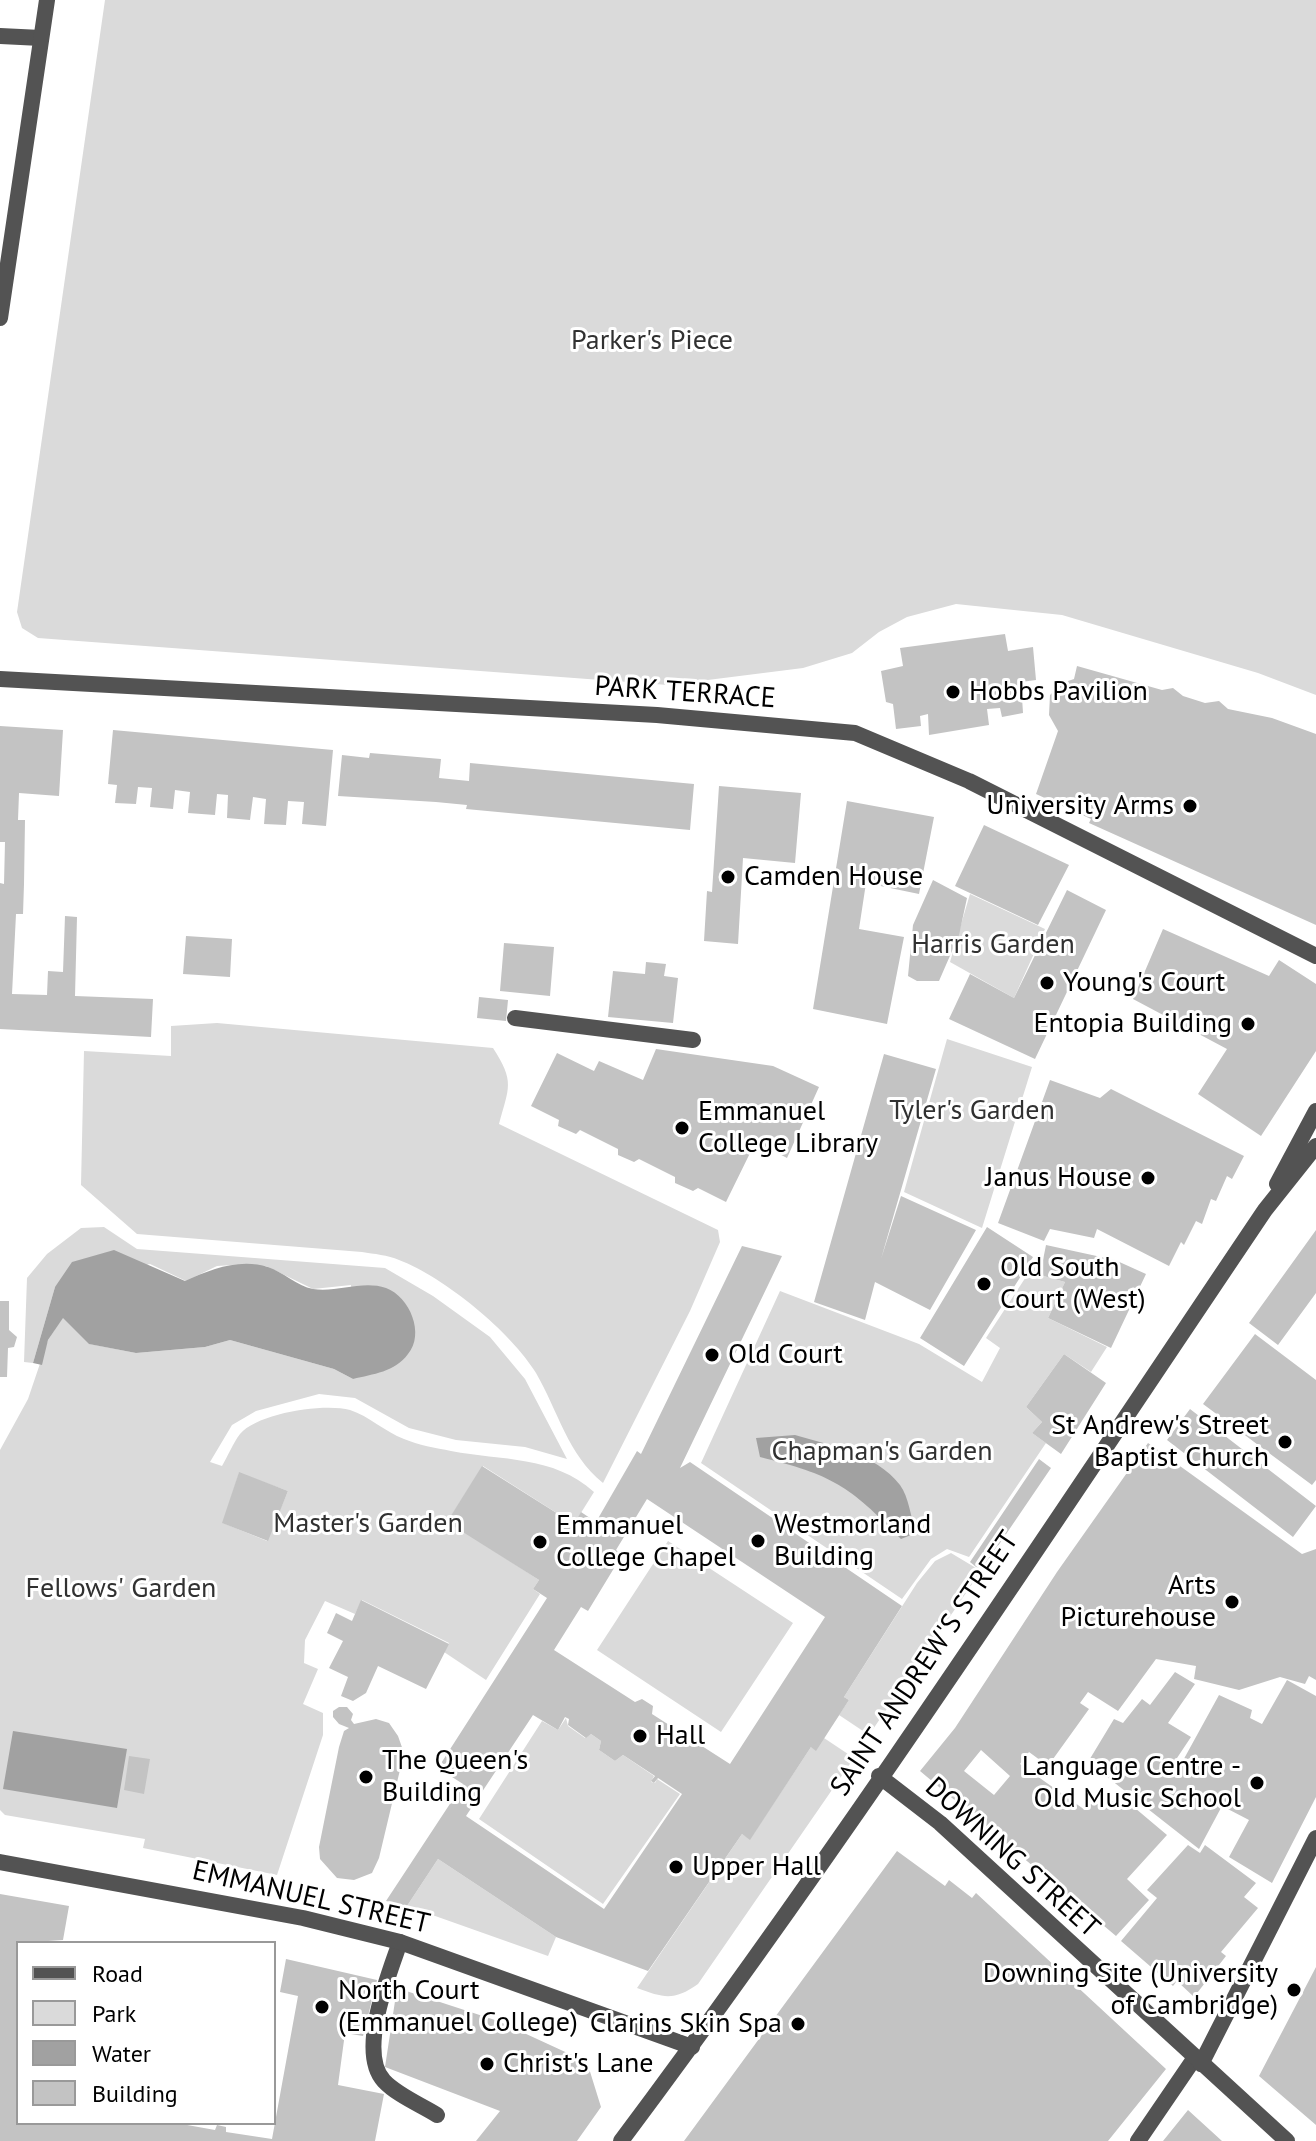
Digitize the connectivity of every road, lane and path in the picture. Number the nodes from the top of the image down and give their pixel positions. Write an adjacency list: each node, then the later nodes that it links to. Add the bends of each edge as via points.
1 (47, 0): 3 (street)
2 (0, 36): 3 (street)
3 (41, 38): 4 (street)
4 (0, 318)
5 (0, 679): 6 (street, PARK TERRACE, via 657,715 855,733 969,781)
6 (1316, 956)
7 (515, 1018): 8 (street)
8 (693, 1040)
9 (1316, 1111): 11 (street, SAINT ANDREW'S STREET)
10 (1316, 1146): 11 (street, SAINT ANDREW'S STREET)
11 (1265, 1210): 12 (street, SAINT ANDREW'S STREET)
12 (879, 1776): 16 (street, SAINT ANDREW'S STREET); 17 (street, DOWNING STREET, via 940,1823)
13 (1316, 1838): 17 (street)
14 (0, 1862): 15 (street, EMMANUEL STREET, via 303,1918)
15 (400, 1942): 16 (street, EMMANUEL STREET); 18 (street, via 384,1991 374,2057 383,2080)
16 (692, 2047): 19 (street, SAINT ANDREW'S STREET)
17 (1197, 2061): 20 (street); 21 (street, DOWNING STREET)
18 (437, 2115)
19 (621, 2141)
20 (1138, 2141)
21 (1287, 2141)

